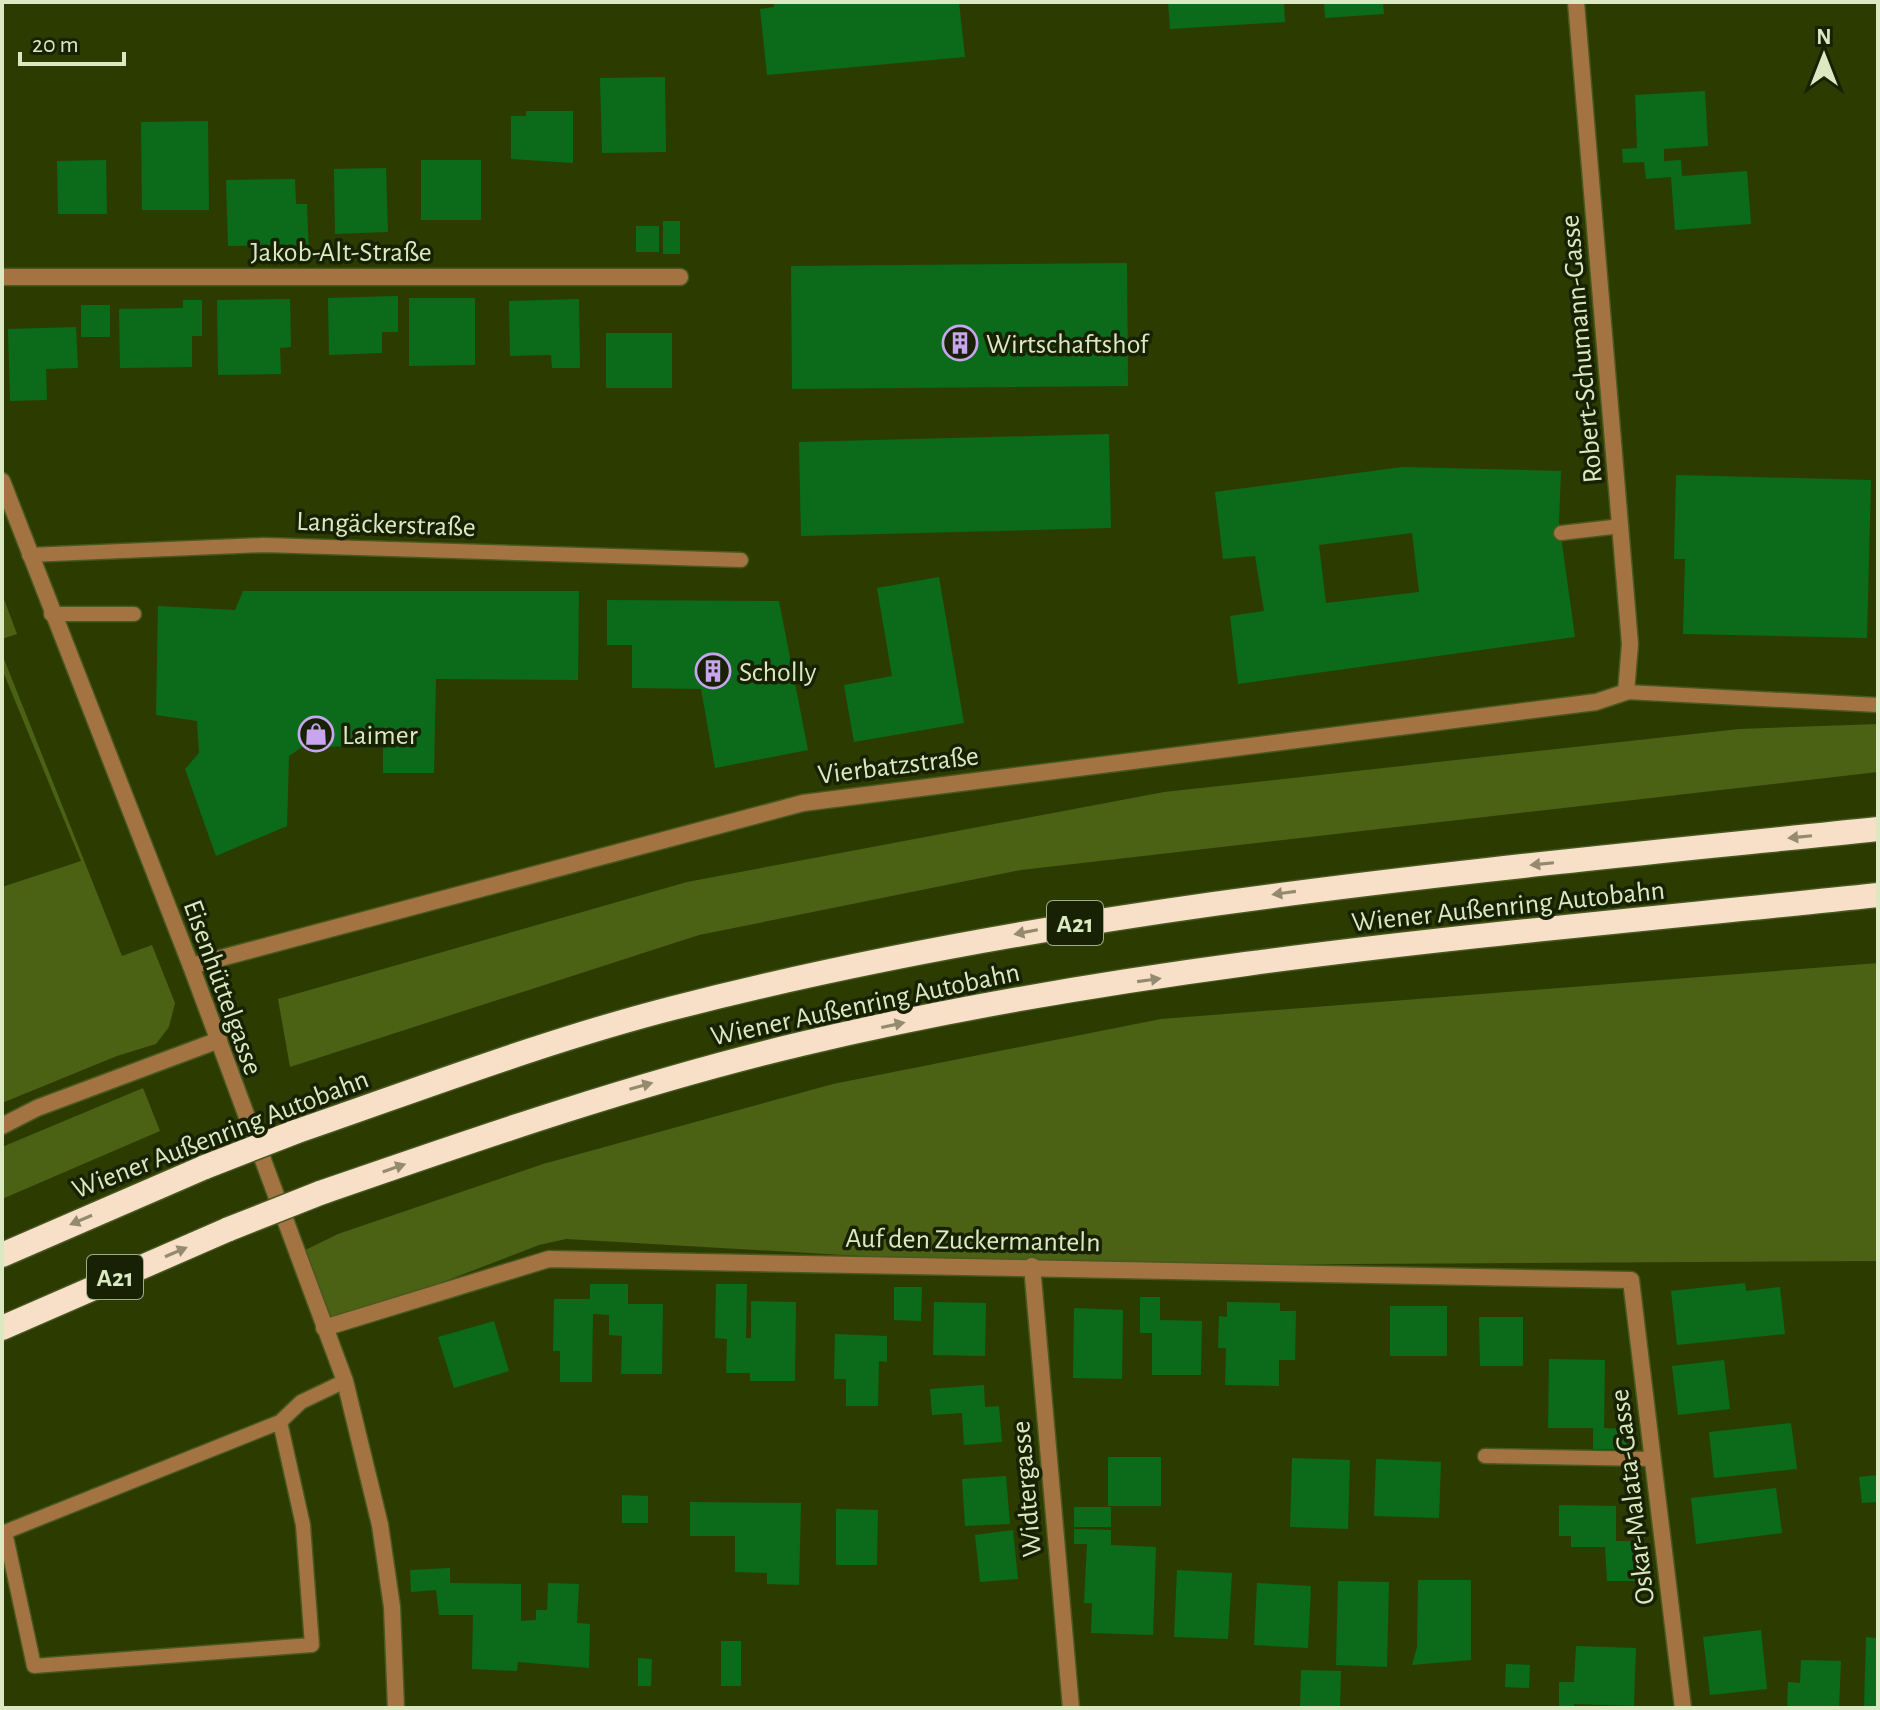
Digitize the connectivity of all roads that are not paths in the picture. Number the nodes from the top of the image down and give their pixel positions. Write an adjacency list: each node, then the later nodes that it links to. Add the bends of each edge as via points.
1 (1576, 2): 5 (street, Robert-Schumann-Gasse)
2 (2, 277): 3 (street, Jakob-Alt-Straße)
3 (680, 277)
4 (2, 481): 7 (street, Eisenhüttelgasse)
5 (1621, 526): 6 (lane); 11 (street, Robert-Schumann-Gasse, via 1630,644)
6 (1561, 533)
7 (29, 555): 8 (lane, Langäckerstraße, via 264,545); 9 (street, Eisenhüttelgasse)
8 (741, 560)
9 (51, 614): 10 (lane); 15 (street, Eisenhüttelgasse)
10 (134, 614)
11 (1626, 692): 12 (lane); 15 (street, Vierbatzstraße, via 1596,702 803,803)
12 (1878, 705)
13 (1878, 829): 18 (highway, Wiener Außenring Autobahn / A21, one-way to 18, bridge, via 1363,882 1067,924 670,1009 547,1045 295,1132)
14 (1878, 895): 21 (highway, Wiener Außenring Autobahn / A21, one-way to 14, bridge, via 320,1193 566,1108 805,1043 1079,990 1365,950)
15 (191, 966): 16 (street, Eisenhüttelgasse)
16 (219, 1040): 17 (street); 22 (street, Eisenhüttelgasse)
17 (2, 1126)
18 (2, 1255)
19 (1032, 1266): 20 (street, Auf den Zuckermanteln); 22 (street, Auf den Zuckermanteln, via 549,1259); 28 (street, Widtergasse)
20 (1631, 1280): 26 (street, Oskar-Malata-Gasse)
21 (2, 1328)
22 (324, 1328): 23 (street, Eisenhüttelgasse)
23 (345, 1381): 24 (lane, via 301,1402); 27 (street, Eisenhüttelgasse, via 380,1525 392,1607)
24 (280, 1422): 24 (lane, via 5,1532 34,1666 312,1645 303,1525)
25 (1485, 1456): 26 (lane)
26 (1653, 1459): 29 (street, Oskar-Malata-Gasse)
27 (396, 1708)
28 (1071, 1708)
29 (1683, 1708)

